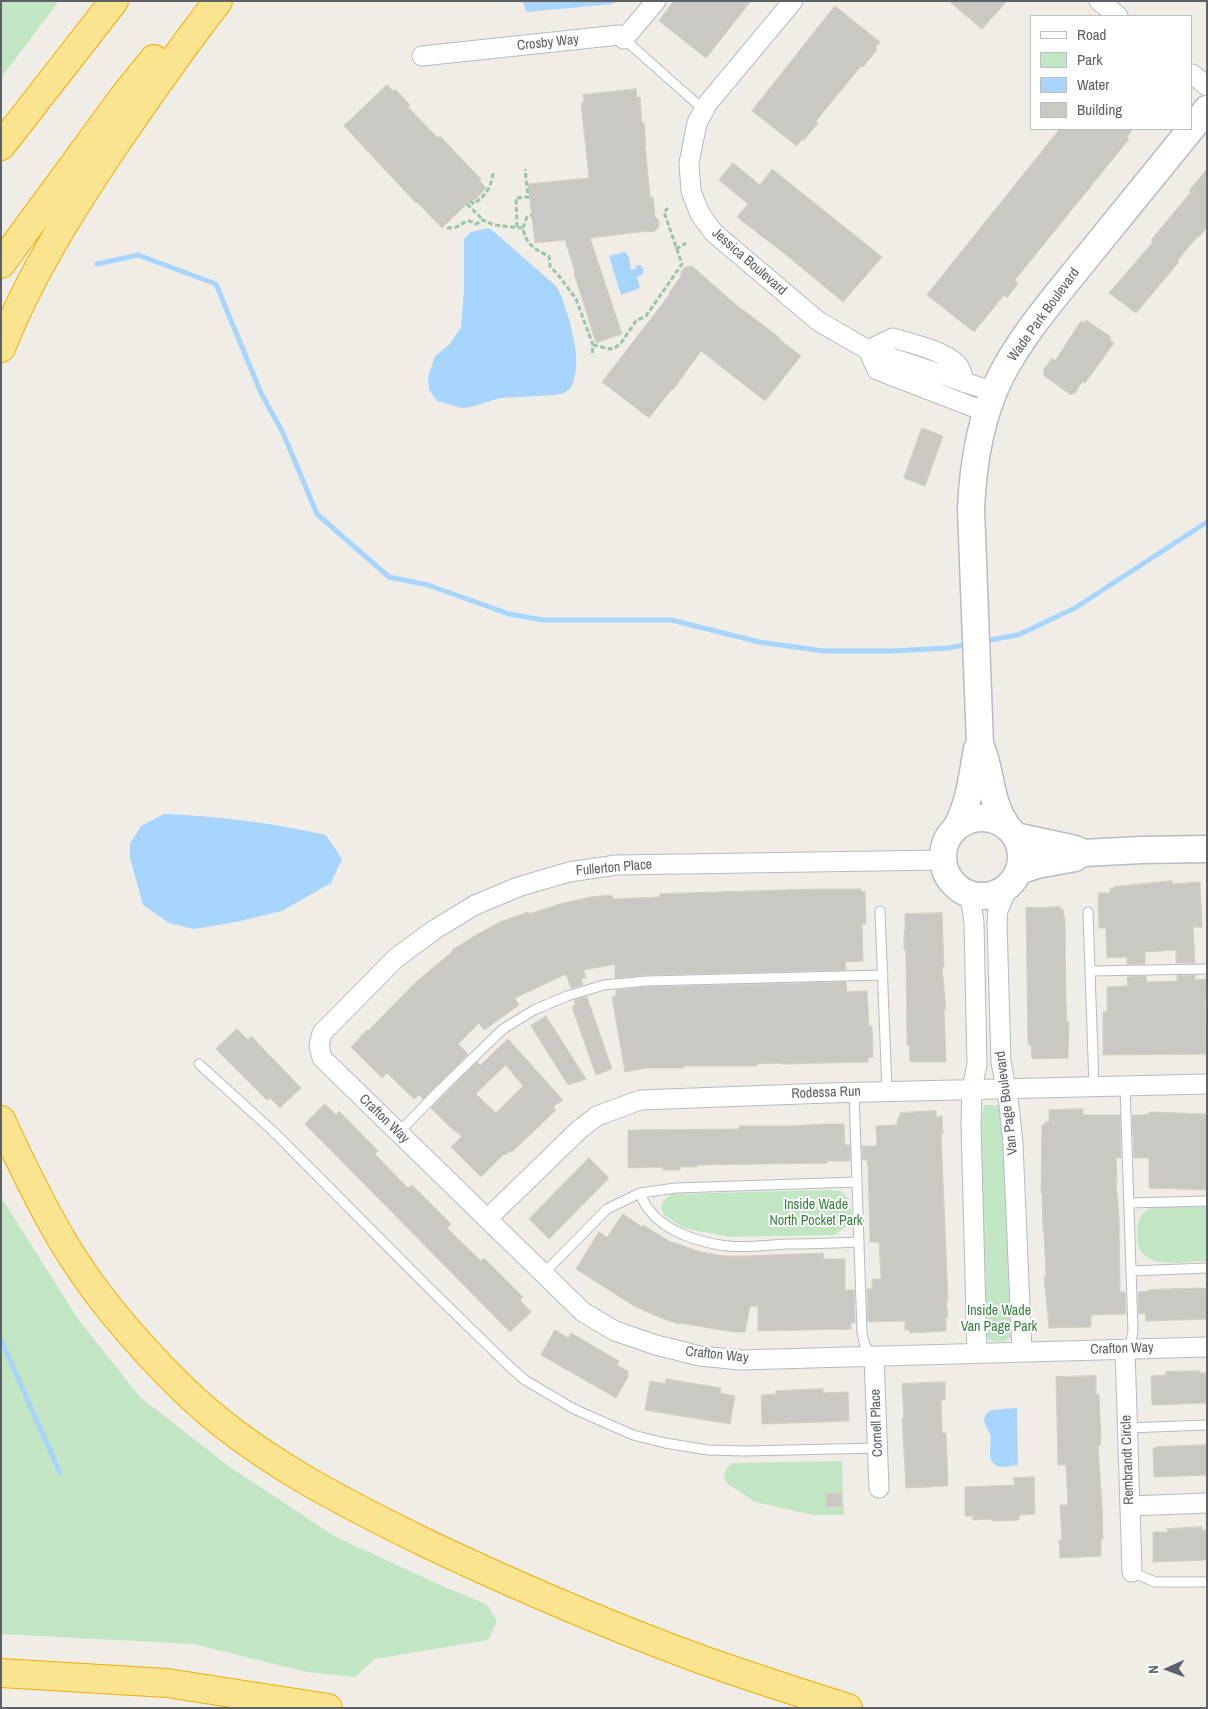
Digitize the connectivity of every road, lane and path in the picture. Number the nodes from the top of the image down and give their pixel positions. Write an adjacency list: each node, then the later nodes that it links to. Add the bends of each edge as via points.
1 (114, 1): 16 (highway)
2 (201, 1): 27 (highway, via 124,96)
3 (218, 1): 29 (highway, via 78,200 35,275)
4 (656, 1): 8 (street)
5 (794, 1): 13 (street, Jessica Boulevard)
6 (1099, 1): 7 (street)
7 (1117, 15)
8 (624, 39): 9 (street, Crosby Way, via 619,35); 13 (lane)
9 (422, 56)
10 (1193, 75): 11 (street)
11 (1207, 86)
12 (1207, 109): 14 (street, Wade Park Boulevard)
13 (704, 110): 30 (street, Jessica Boulevard, via 697,123 689,163 690,191 700,214 714,233 818,321)
14 (1193, 126)
15 (1189, 130): 36 (street, Wade Park Boulevard, via 1061,288 1024,339)
16 (1, 146)
17 (525, 169): 22 (path, via 528,197 516,198)
18 (493, 173): 21 (path, via 490,189 474,204 468,202)
19 (668, 208): 26 (path, via 664,212)
20 (532, 215): 24 (path, via 527,217)
21 (483, 220): 22 (path, via 494,225); 23 (path, via 476,224 471,220 465,221 456,228)
22 (518, 227): 24 (path)
23 (447, 228)
24 (523, 228): 28 (path, via 528,243 549,256 550,266 576,300)
25 (686, 243): 26 (path)
26 (676, 248): 28 (path, via 682,264 646,316 636,321 615,348)
27 (1, 264)
28 (593, 345): 32 (path)
29 (1, 348)
30 (868, 350): 31 (street, via 893,338); 33 (street, Jessica Boulevard); 35 (street, via 877,370)
31 (936, 353): 33 (street); 34 (street, via 951,359 959,367)
32 (592, 356)
33 (929, 371): 34 (street, Jessica Boulevard); 35 (street)
34 (965, 383): 36 (street, Jessica Boulevard)
35 (924, 390): 36 (street)
36 (990, 402): 37 (street, Wade Park Boulevard, via 972,478 971,509)
37 (980, 744): 38 (street, Wade Park Boulevard, via 968,802); 39 (street, Wade Park Boulevard, via 995,805)
38 (958, 826): 39 (street, via 969,819 982,818 995,820); 42 (street, via 949,835)
39 (1011, 831): 41 (street); 43 (street, via 1020,847 1021,859)
40 (1207, 849): 41 (street)
41 (1083, 853): 43 (street, via 1075,858 1037,865)
42 (942, 860): 44 (street, via 950,882); 50 (street, Fullerton Place, via 616,866 569,872 518,887 475,905 396,958 322,1033)
43 (1013, 879): 44 (street, via 991,896); 55 (street, Van Page Boulevard, via 998,910 997,922 1001,1062)
44 (970, 895): 56 (street, Van Page Boulevard, via 974,926 977,1064)
45 (880, 911): 49 (lane)
46 (1088, 912): 48 (lane)
47 (1207, 969): 48 (lane)
48 (1090, 972): 53 (lane)
49 (883, 975): 58 (lane); 60 (lane, via 648,981 604,985 567,996 534,1010 504,1029)
50 (319, 1045): 60 (street, Crafton Way, via 322,1058)
51 (199, 1064): 77 (lane, via 276,1134 509,1366 525,1380 574,1409 633,1435 708,1450)
52 (1207, 1084): 54 (street, Rodessa Run)
53 (1094, 1086): 54 (street, Rodessa Run); 55 (street, Rodessa Run)
54 (1125, 1086): 64 (lane)
55 (1006, 1088): 56 (street, Rodessa Run); 72 (street, Van Page Boulevard, via 1013,1144)
56 (972, 1089): 58 (street, Rodessa Run); 73 (street, Van Page Boulevard)
57 (854, 1092): 58 (street, Rodessa Run); 61 (lane); 65 (street, Rodessa Run, via 640,1100 619,1107 597,1116 580,1129)
58 (887, 1092)
59 (1, 1120): 85 (highway, via 63,1241 99,1294 140,1345 184,1391 232,1432 357,1510 480,1569 661,1644)
60 (398, 1134): 65 (street, Crafton Way)
61 (857, 1182): 62 (lane, via 676,1188); 66 (lane)
62 (640, 1193): 66 (lane, via 657,1219 693,1238 712,1243 747,1246); 69 (lane, via 607,1209)
63 (1207, 1201): 64 (lane)
64 (1129, 1203): 68 (lane)
65 (488, 1218): 69 (street, Crafton Way)
66 (859, 1242): 74 (lane, via 862,1333)
67 (1207, 1268): 68 (lane)
68 (1131, 1271): 71 (lane, via 1133,1331)
69 (543, 1274): 74 (street, Crafton Way, via 583,1312 615,1331 656,1345 700,1356 740,1360)
70 (1207, 1347): 71 (street, Crafton Way)
71 (1125, 1349): 72 (street, Crafton Way); 76 (street, Rembrandt Circle)
72 (1022, 1352): 73 (street, Crafton Way)
73 (977, 1353): 74 (street, Crafton Way)
74 (874, 1357): 77 (street, Cornell Place)
75 (1207, 1425): 76 (lane)
76 (1127, 1428): 80 (street, Rembrandt Circle)
77 (877, 1448): 78 (street, Cornell Place)
78 (879, 1488)
79 (1207, 1503): 80 (street)
80 (1130, 1506): 81 (street, Rembrandt Circle)
81 (1132, 1572): 82 (lane, via 1155,1582)
82 (1207, 1582)
83 (1, 1674): 84 (highway, via 167,1683)
84 (328, 1708)
85 (848, 1708)

